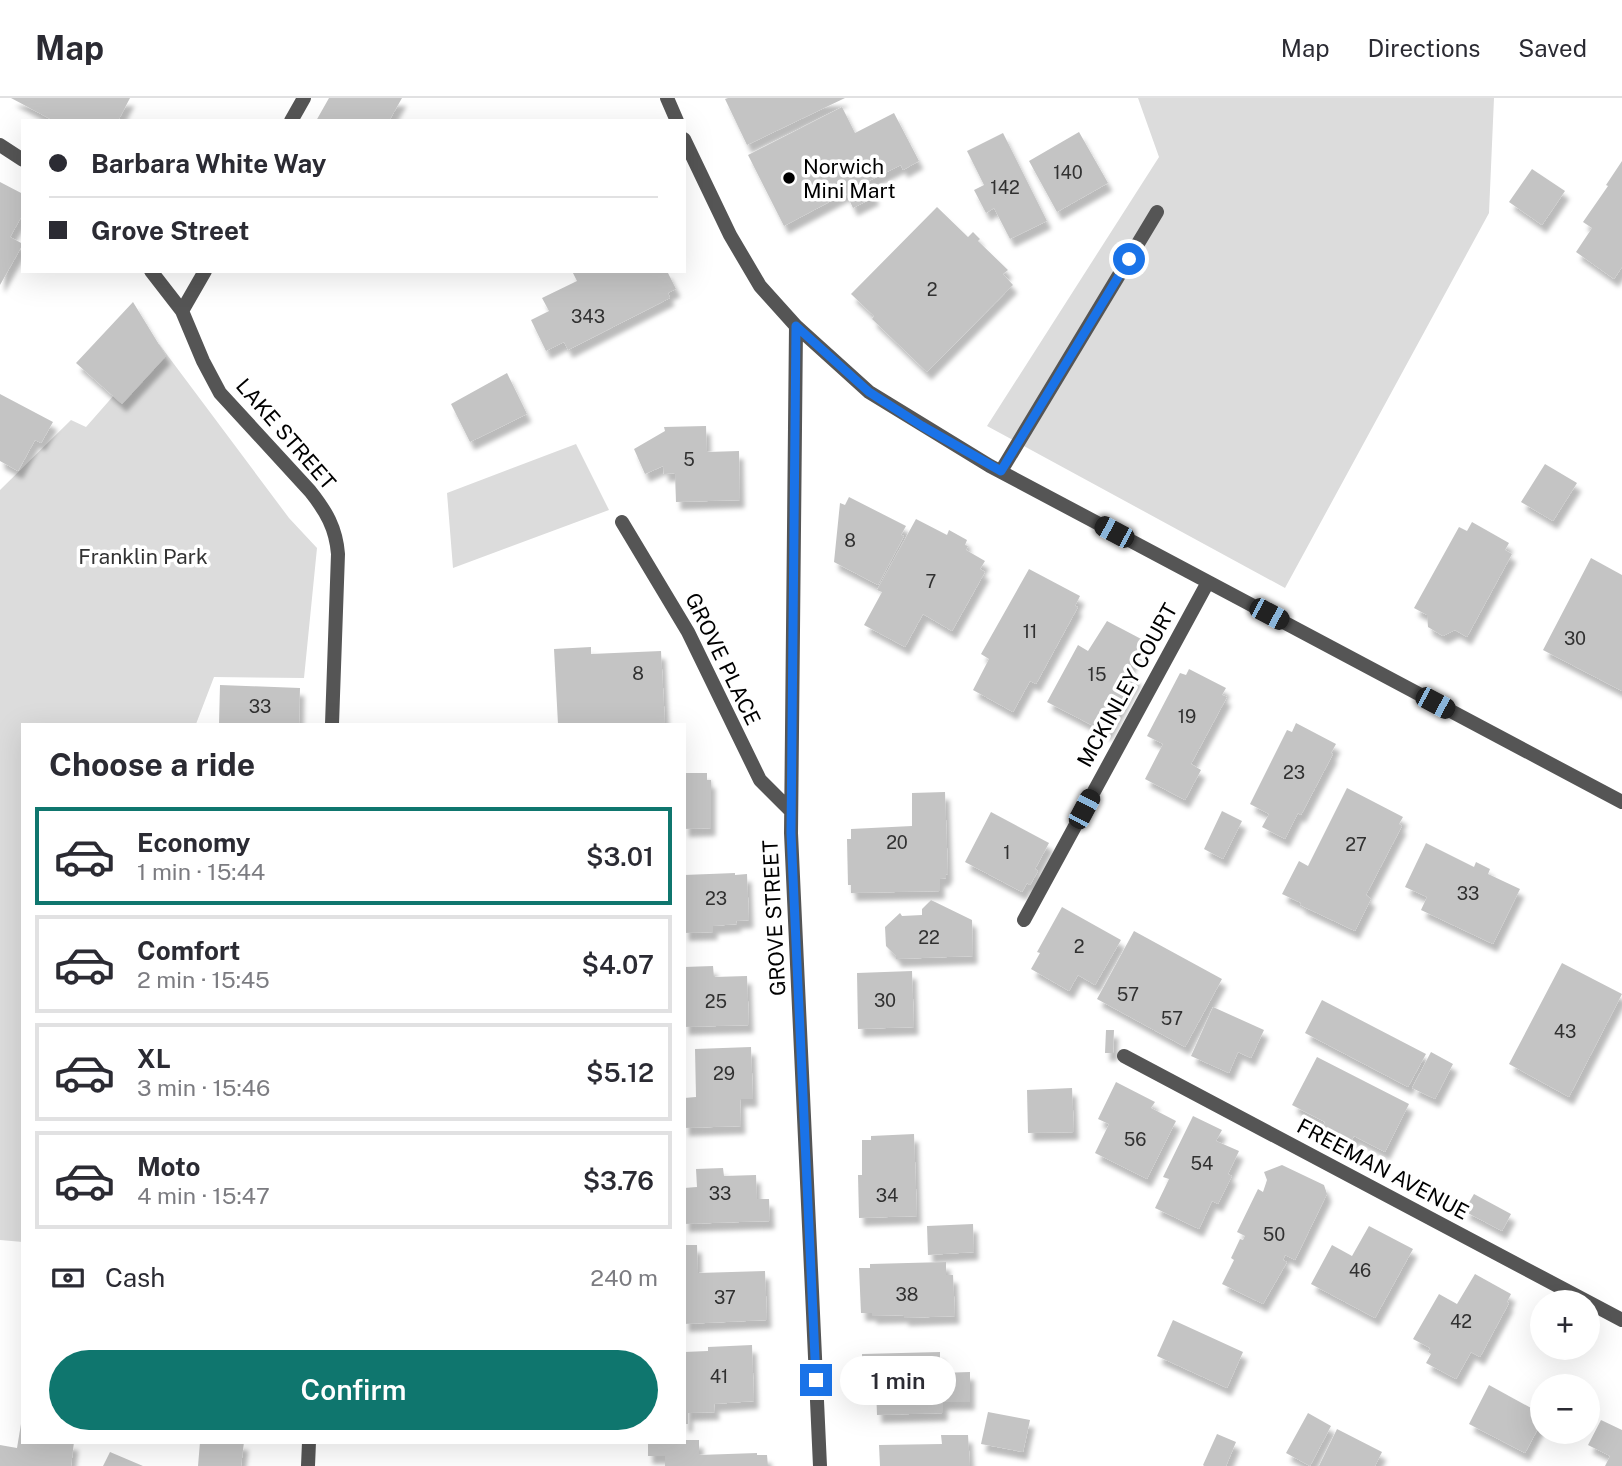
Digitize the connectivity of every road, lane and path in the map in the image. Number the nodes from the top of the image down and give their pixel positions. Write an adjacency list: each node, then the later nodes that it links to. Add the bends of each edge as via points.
1 (304, 98): 3 (street)
2 (667, 98): 4 (street)
3 (292, 119)
4 (676, 119)
5 (686, 144): 12 (street, via 747,266)
6 (0, 145): 7 (street)
7 (21, 159)
8 (1157, 212): 13 (street)
9 (153, 273): 11 (street, LAKE STREET)
10 (204, 273): 11 (street)
11 (182, 311): 16 (street, LAKE STREET, via 220,393 310,491 334,529 338,563)
12 (796, 326): 13 (street, via 869,392); 18 (street, GROVE STREET)
13 (1001, 471): 15 (street)
14 (622, 522): 18 (street, GROVE PLACE, via 688,632 760,780)
15 (1208, 582): 17 (street); 19 (street, MCKINLEY COURT)
16 (332, 723)
17 (1622, 802)
18 (791, 811): 24 (street, GROVE STREET)
19 (1024, 920)
20 (1124, 1056): 21 (street, FREEMAN AVENUE)
21 (1622, 1320)
22 (309, 1444): 23 (street)
23 (308, 1466)
24 (820, 1466)

